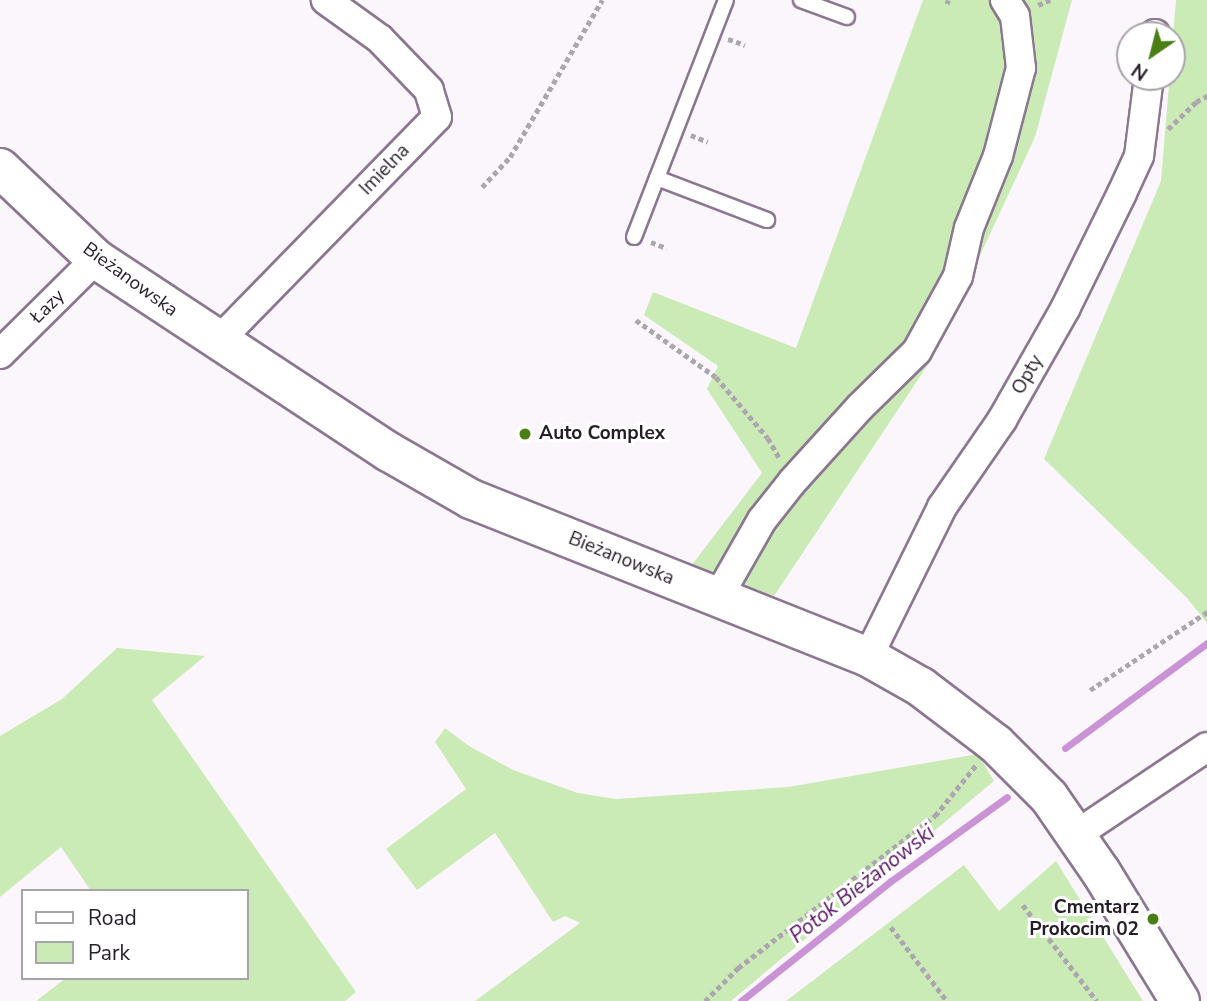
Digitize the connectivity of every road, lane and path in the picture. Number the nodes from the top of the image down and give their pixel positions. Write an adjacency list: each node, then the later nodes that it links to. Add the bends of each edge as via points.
1 (326, 0): 21 (street, Imielna, via 380,39 421,81 429,90 437,117 230,329)
2 (602, 0): 16 (path, via 510,157)
3 (726, 0): 15 (lane)
4 (801, 0): 6 (lane)
5 (1005, 0): 24 (street, via 1015,16 1021,68 958,276 917,351 792,482 762,520)
6 (847, 17)
7 (727, 38): 8 (path)
8 (745, 45)
9 (1147, 91): 13 (street, Opty)
10 (1207, 96): 13 (path)
11 (690, 135): 12 (path)
12 (708, 142)
13 (1139, 156): 26 (street, Opty, via 1065,310 1002,420 942,507)
14 (0, 168): 19 (street, Bieżanowska)
15 (657, 178): 17 (lane); 18 (lane)
16 (482, 187)
17 (767, 220)
18 (634, 237)
19 (96, 259): 21 (street, Bieżanowska); 22 (street, Łazy)
20 (636, 320): 23 (path, via 716,377 768,438)
21 (221, 344): 24 (street, Bieżanowska, via 471,499)
22 (0, 354)
23 (780, 461)
24 (718, 597): 26 (street, Bieżanowska)
25 (1207, 612): 27 (path)
26 (868, 657): 28 (street, Bieżanowska, via 921,687)
27 (1090, 690)
28 (996, 744): 30 (street, Bieżanowska, via 1038,785); 33 (path, via 935,816 738,968)
29 (1207, 747): 30 (street)
30 (1077, 834): 36 (street, Bieżanowska)
31 (1023, 905): 35 (path)
32 (891, 927): 34 (path)
33 (705, 1001)
34 (947, 1001)
35 (1097, 1001)
36 (1180, 1001)

